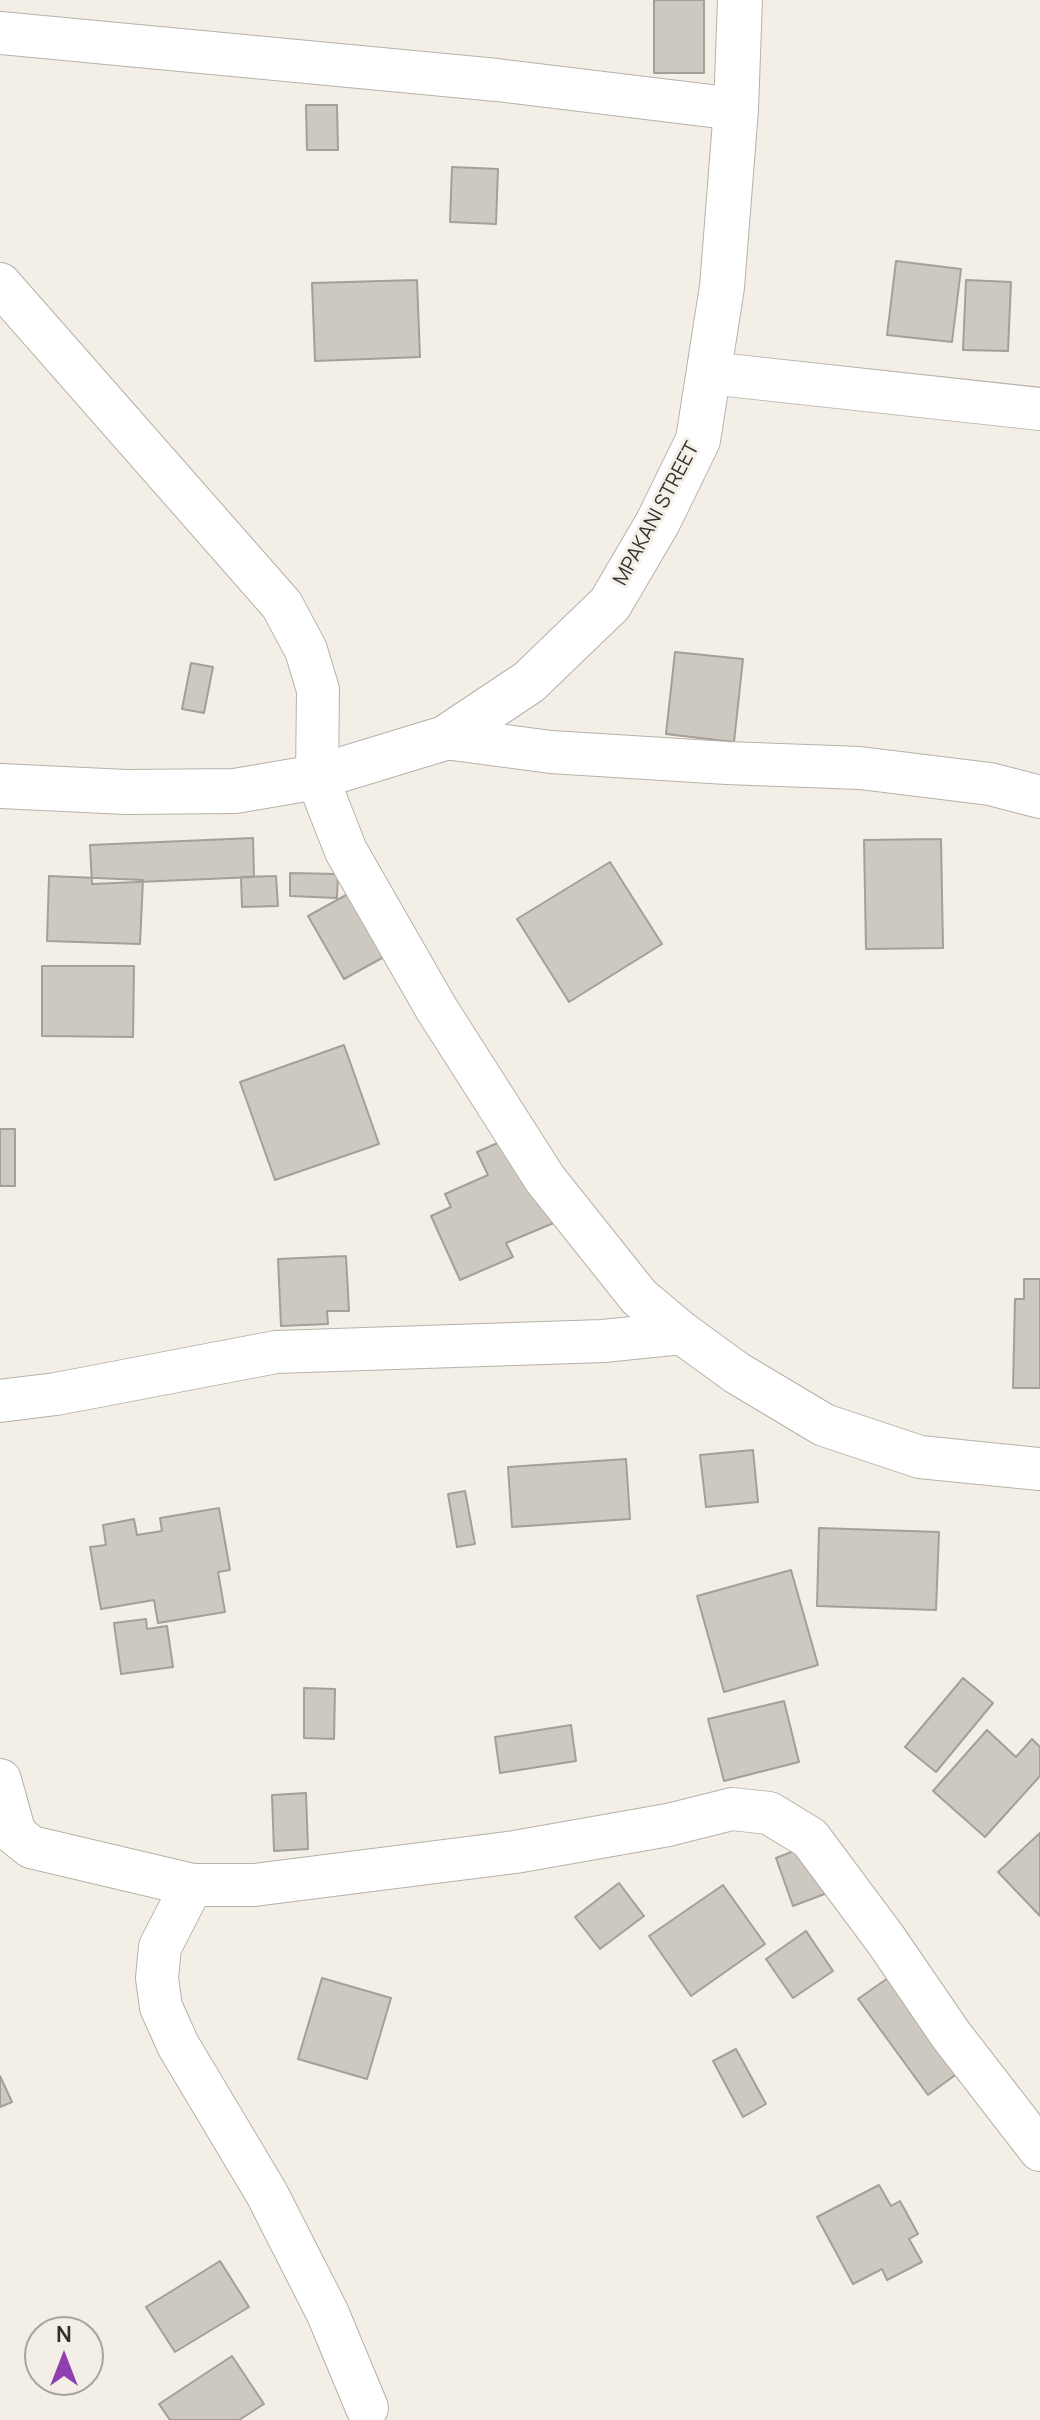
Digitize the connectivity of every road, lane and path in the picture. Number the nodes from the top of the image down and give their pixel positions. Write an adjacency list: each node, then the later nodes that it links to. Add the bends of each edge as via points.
1 (740, 0): 3 (street, MPAKANI STREET)
2 (0, 33): 3 (street, via 497,80)
3 (736, 109): 5 (street, MPAKANI STREET, via 722,287)
4 (0, 284): 8 (street, via 282,605 306,650 318,690)
5 (709, 373): 6 (street); 7 (street, MPAKANI STREET, via 698,440 610,604 529,682)
6 (1040, 409)
7 (445, 738): 8 (street, MPAKANI STREET); 10 (street, via 551,752 860,768 990,784)
8 (317, 777): 9 (street, MPAKANI STREET, via 235,791); 11 (street, via 346,851 436,1008 545,1179 639,1297)
9 (0, 786)
10 (1040, 797)
11 (682, 1333): 12 (street, via 603,1341 276,1352); 13 (street, via 824,1425 920,1457)
12 (0, 1401)
13 (1040, 1469)
14 (0, 1780): 15 (street, via 15,1834 31,1847)
15 (192, 1885): 16 (street, via 254,1885 515,1852 732,1809 769,1813 810,1838); 17 (street, via 160,1947 161,2007 267,2194 328,2314)
16 (1040, 2150)
17 (367, 2408)

